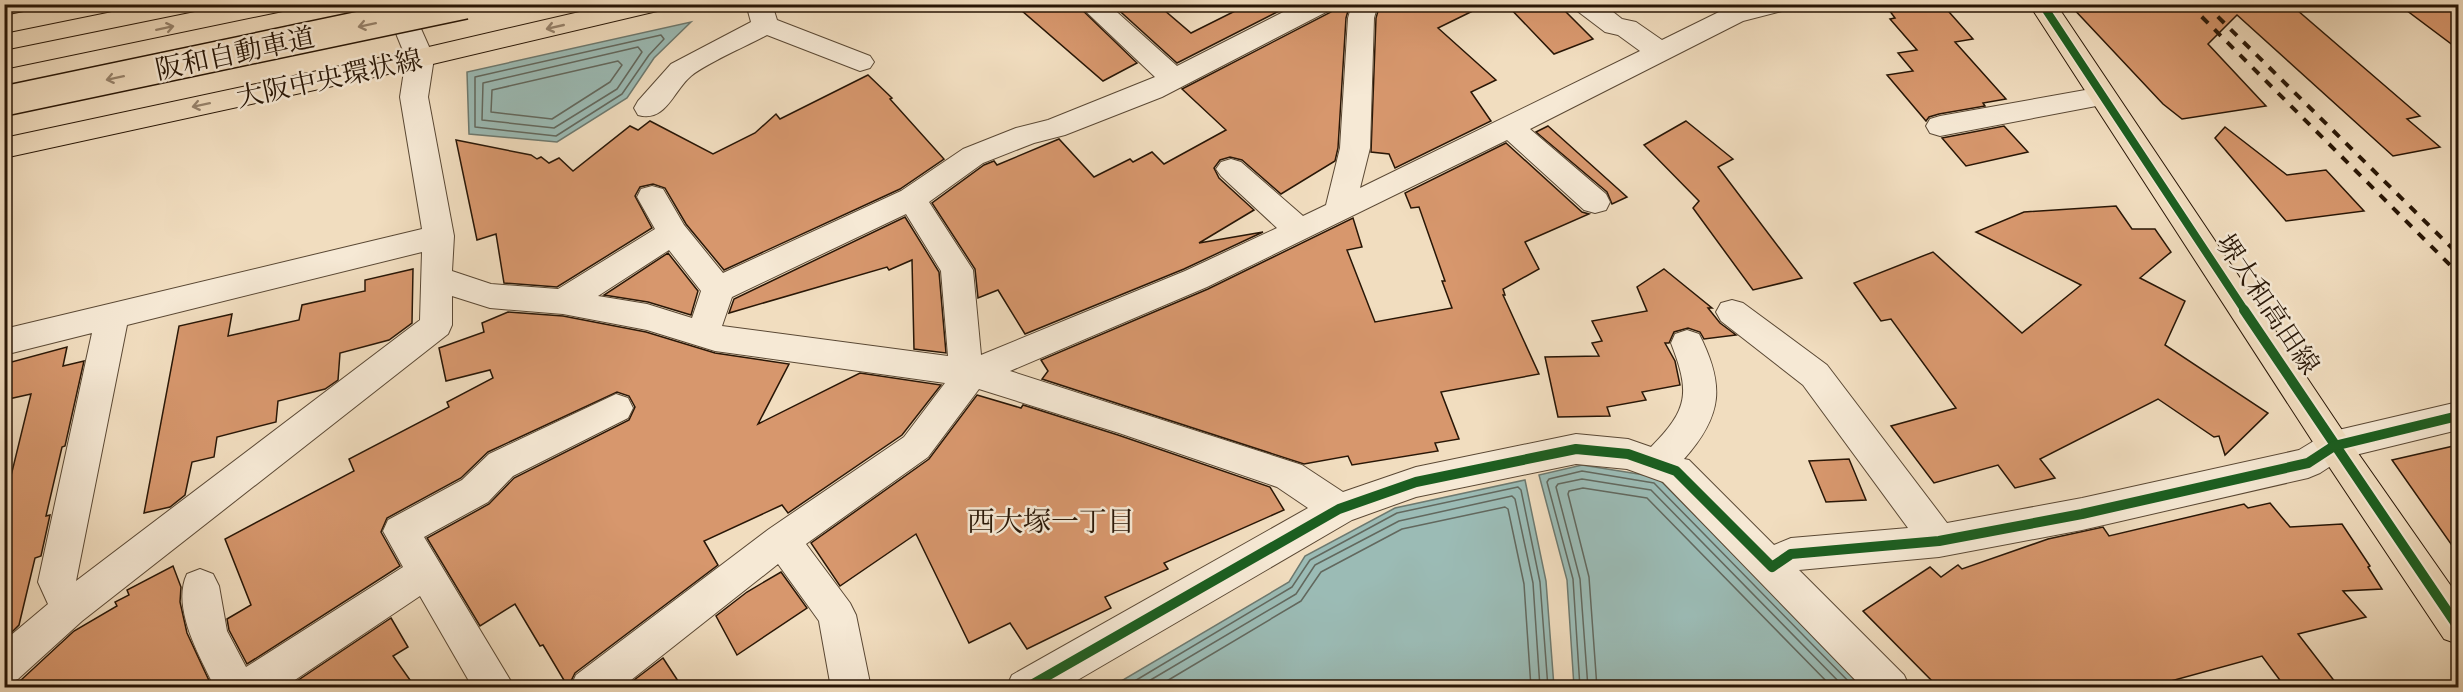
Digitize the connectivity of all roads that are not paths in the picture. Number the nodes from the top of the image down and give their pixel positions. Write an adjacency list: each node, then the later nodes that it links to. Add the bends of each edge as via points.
1 (107, 4): 14 (main road)
2 (278, 4): 17 (main road, 阪和自動車道, one-way to 2)
3 (397, 4): 16 (street)
4 (465, 4): 21 (main road, 阪和自動車道, one-way to 21, bridge)
5 (653, 4): 16 (main road, 大阪中央環状線, one-way to 16)
6 (1091, 4): 19 (street)
7 (1321, 4): 12 (street)
8 (1585, 4): 15 (street, via 1614,26 1626,28)
9 (1777, 4): 15 (street, via 1734,15)
10 (2042, 4): 20 (main road, 堺大和高田線)
11 (1355, 9): 30 (street, via 1355,148)
12 (1286, 11): 19 (street)
13 (762, 15): 18 (street); 22 (street, via 681,70)
14 (4, 25)
15 (1661, 52): 24 (street)
16 (420, 58): 25 (main road, 大阪中央環状線, one-way to 25); 33 (street, via 414,97)
17 (4, 60)
18 (860, 62)
19 (1174, 78): 28 (street, via 1077,120 973,156)
20 (2102, 96): 23 (street); 45 (main road, 堺大和高田線)
21 (4, 101)
22 (648, 108)
23 (1940, 126)
24 (1510, 127): 29 (street); 30 (street)
25 (4, 148)
26 (1231, 169): 31 (street)
27 (652, 197): 32 (street)
28 (912, 199): 35 (street); 42 (street, via 957,270 965,361)
29 (1595, 202)
30 (1340, 211): 31 (street)
31 (1299, 230): 42 (street, via 1196,279)
32 (673, 233): 35 (street); 36 (street)
33 (438, 236): 34 (street); 38 (street)
34 (436, 278): 36 (street, via 490,296); 53 (street, via 436,325)
35 (718, 289): 39 (street)
36 (562, 302): 39 (street, via 647,316)
37 (1732, 312): 49 (street, via 1815,375)
38 (112, 316): 40 (street); 53 (street, via 57,582)
39 (703, 335): 42 (street)
40 (4, 342)
41 (1687, 343): 46 (street, via 1700,375 1695,418)
42 (972, 374): 47 (street, via 1289,476); 48 (street, via 916,447)
43 (616, 408): 51 (street, via 501,465 475,491 401,531)
44 (2458, 416): 45 (street)
45 (2334, 446): 49 (street, via 2308,463 2082,514); 54 (main road, 堺大和高田線)
46 (1657, 464): 47 (street, via 1628,454 1576,449 1416,482); 50 (street, via 1676,471)
47 (1339, 509): 61 (street)
48 (782, 540): 59 (street); 60 (street, via 837,615)
49 (1939, 541): 50 (street, via 1791,554)
50 (1772, 567): 62 (street)
51 (426, 572): 57 (street); 58 (street)
52 (200, 586): 56 (street, via 208,634)
53 (69, 609): 55 (street)
54 (2458, 627)
55 (4, 666)
56 (236, 687)
57 (248, 687)
58 (495, 687)
59 (590, 687)
60 (851, 687)
61 (1026, 687)
62 (1890, 687)

